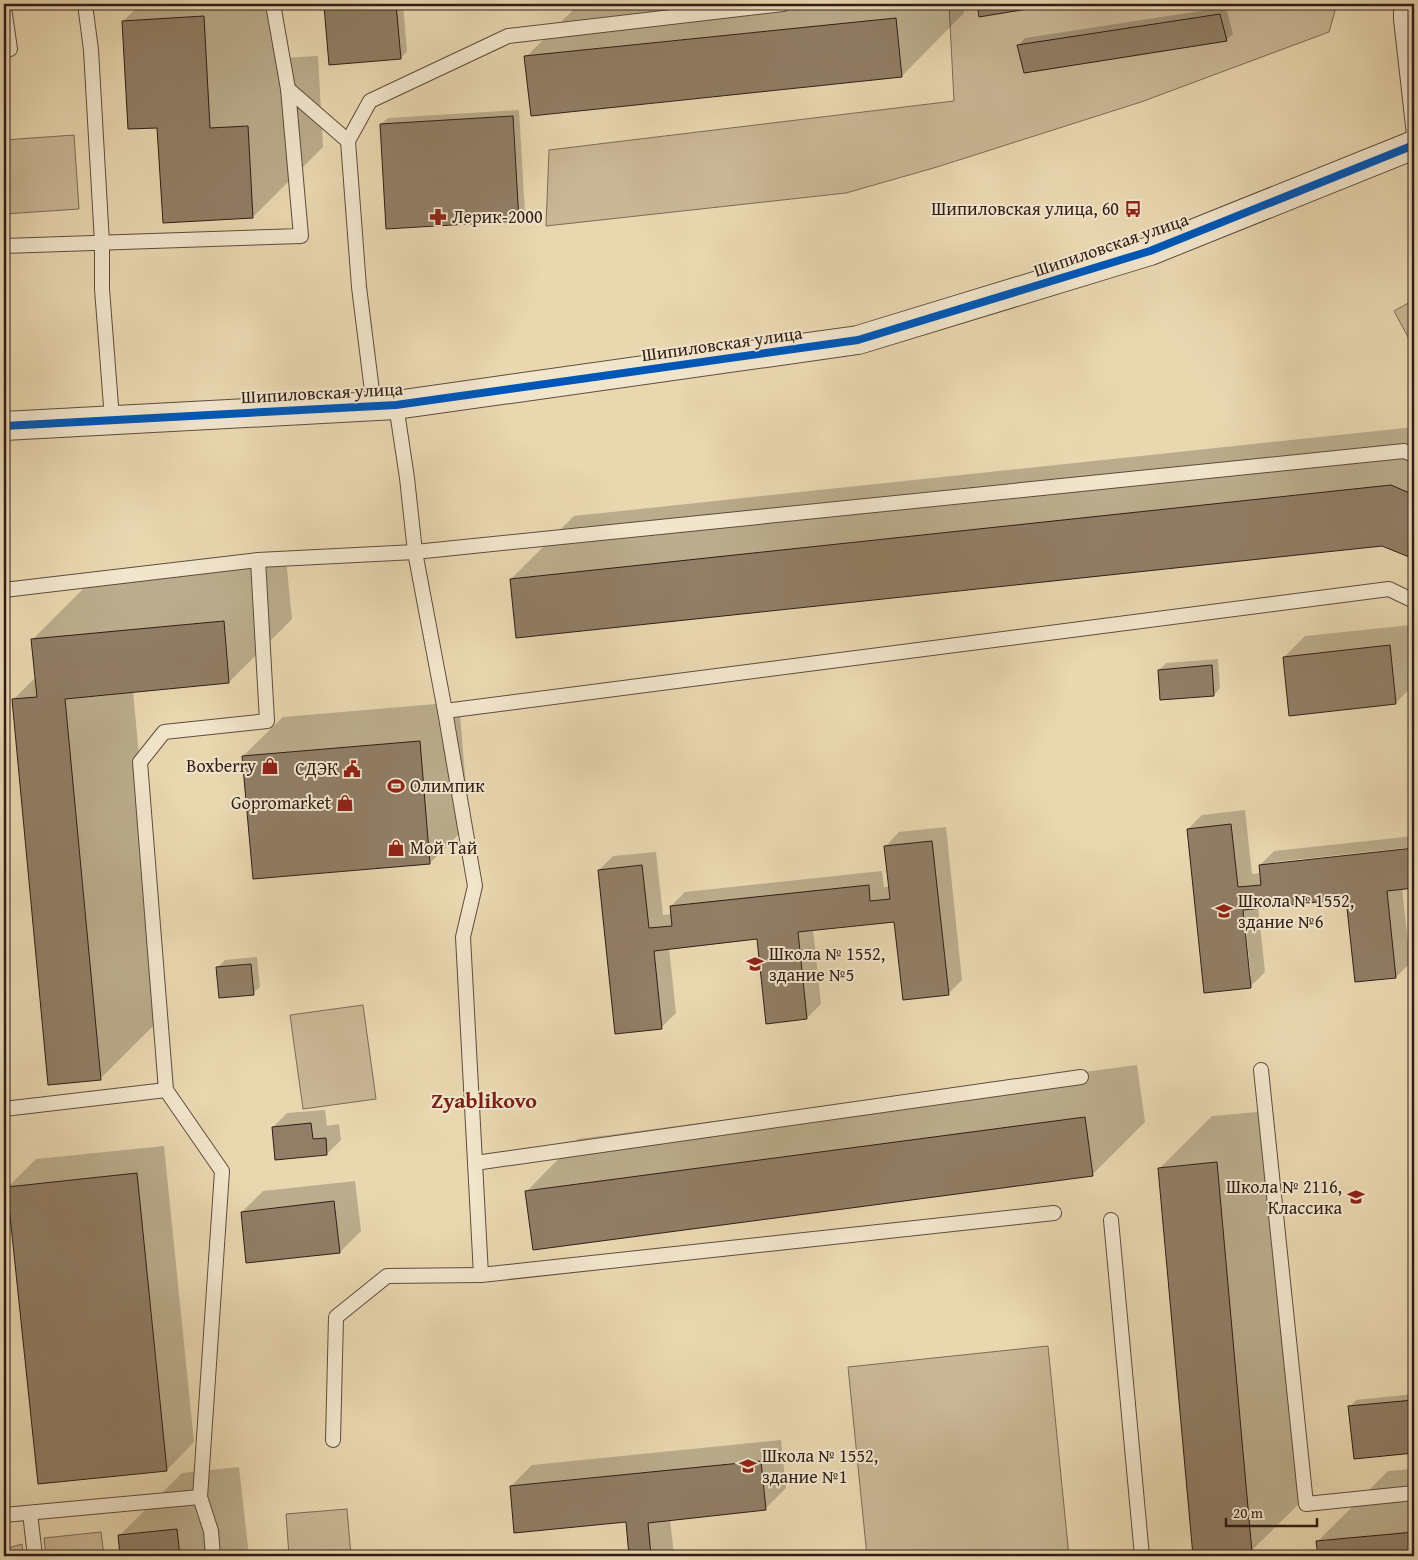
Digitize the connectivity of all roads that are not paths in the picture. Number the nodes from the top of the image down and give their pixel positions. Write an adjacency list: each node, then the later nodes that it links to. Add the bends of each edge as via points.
1 (85, 4): 11 (lane, via 91,50)
2 (273, 4): 7 (lane)
3 (783, 4): 9 (lane, via 508,36 370,101)
4 (1401, 4): 8 (lane)
5 (4, 8): 6 (lane)
6 (10, 49)
7 (288, 89): 9 (lane); 11 (lane, via 301,236)
8 (1414, 135)
9 (348, 141): 13 (lane, via 359,287)
10 (1414, 146): 13 (street, Шипиловская улица, via 1150,252 858,340)
11 (102, 243): 12 (lane); 14 (lane, via 102,289)
12 (4, 246)
13 (385, 406): 14 (street, Шипиловская улица); 17 (lane, via 407,478)
14 (112, 419): 15 (street, Шипиловская улица)
15 (4, 426)
16 (1414, 455): 17 (lane, via 1404,451)
17 (415, 552): 18 (lane); 21 (lane)
18 (258, 560): 19 (lane); 24 (lane, via 268,721 164,732 140,762)
19 (4, 590)
20 (1414, 601): 21 (lane, via 1389,589)
21 (445, 711): 26 (lane, via 475,886 463,937)
22 (1261, 1070): 31 (lane, via 1306,1504)
23 (1081, 1077): 26 (lane)
24 (166, 1090): 25 (lane); 32 (lane, via 222,1171)
25 (4, 1109)
26 (475, 1163): 29 (lane)
27 (1054, 1213): 29 (lane)
28 (1111, 1220): 37 (lane)
29 (480, 1275): 30 (lane, via 387,1276 336,1317)
30 (333, 1440)
31 (1414, 1493)
32 (200, 1497): 33 (lane); 36 (lane, via 211,1531)
33 (30, 1513): 34 (lane); 35 (lane)
34 (4, 1516)
35 (35, 1556)
36 (213, 1556)
37 (1142, 1556)

